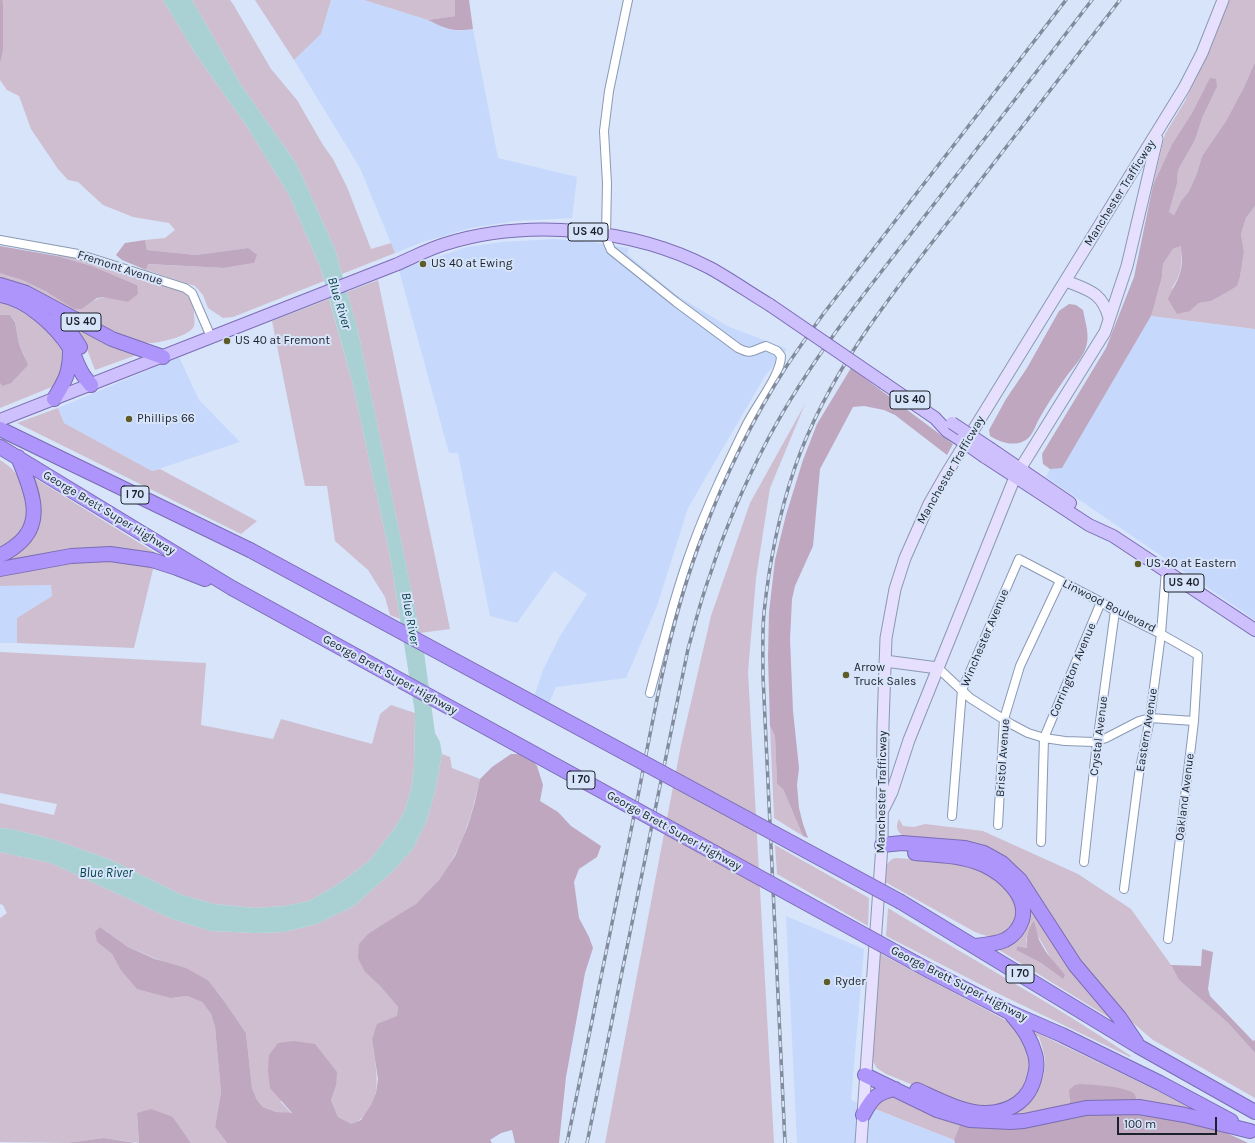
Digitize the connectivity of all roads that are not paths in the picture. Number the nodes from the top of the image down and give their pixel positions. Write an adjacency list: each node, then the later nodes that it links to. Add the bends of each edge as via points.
1 (628, 0): 4 (street, via 609,91 604,131)
2 (1223, 0): 3 (main road, Manchester Trafficway, via 1202,53)
3 (1159, 130): 6 (main road, Manchester Trafficway); 10 (main road, via 1128,266)
4 (606, 235): 11 (main road, US 40, via 554,230 501,232 445,244); 20 (main road, US 40, bridge, via 668,250 711,269 770,305); 35 (street, via 611,250 732,344 748,353 766,346 781,356 776,376 752,414 724,471 693,545)
5 (0, 240): 11 (street, Fremont Avenue, via 78,254 185,288 192,293)
6 (1066, 281): 10 (main road, via 1092,292 1106,307); 32 (main road, Manchester Trafficway, via 945,476 919,524 895,589)
7 (0, 284): 9 (highway, US 40, via 26,293)
8 (0, 296): 12 (highway, via 19,302 39,314 57,330)
9 (55, 308): 13 (highway, US 40, via 112,339); 14 (highway, via 81,349)
10 (1110, 318): 20 (main road, via 1095,350)
11 (211, 337): 13 (main road, US 40)
12 (70, 348): 14 (highway); 15 (highway, via 66,380)
13 (163, 357): 14 (main road, US 40)
14 (91, 385): 15 (main road, US 40)
15 (54, 399): 16 (main road, US 40)
16 (0, 420)
17 (0, 429): 49 (highway, George Brett Super Highway / I 70, bridge, via 250,550 901,902)
18 (0, 447): 19 (highway, George Brett Super Highway / I 70)
19 (18, 458): 21 (highway, via 32,493 33,519 22,541); 26 (highway, George Brett Super Highway / I 70)
20 (1018, 473): 24 (main road, US 40, via 1089,525 1113,536); 33 (main road)
21 (0, 555)
22 (1019, 559): 25 (street, Linwood Boulevard); 34 (street, Winchester Avenue)
23 (0, 569): 26 (highway, via 71,556 110,554 152,560)
24 (1166, 570): 29 (main road, US 40); 30 (street, Eastern Avenue)
25 (1060, 581): 27 (street, Linwood Boulevard); 37 (street, Bristol Avenue, via 1020,666)
26 (226, 585): 50 (highway, George Brett Super Highway / I 70, bridge)
27 (1101, 602): 28 (street, Linwood Boulevard); 39 (street, Corrington Avenue)
28 (1115, 611): 30 (street, Linwood Boulevard); 40 (street, Crystal Avenue)
29 (1255, 630)
30 (1161, 634): 31 (street, Linwood Boulevard); 36 (street, Eastern Avenue)
31 (1198, 655): 38 (street, Oakland Avenue)
32 (884, 661): 33 (main road); 41 (main road, Manchester Trafficway)
33 (938, 668): 34 (street); 41 (main road)
34 (962, 690): 37 (street, via 970,698); 42 (street, Winchester Avenue)
35 (650, 693)
36 (1150, 718): 38 (street); 40 (street); 47 (street, Eastern Avenue)
37 (1004, 719): 39 (street); 43 (street, Bristol Avenue)
38 (1194, 721): 48 (street, Oakland Avenue)
39 (1044, 738): 40 (street); 44 (street)
40 (1098, 741): 46 (street, Crystal Avenue)
41 (883, 810): 45 (main road, Manchester Trafficway)
42 (952, 816)
43 (998, 825)
44 (1041, 842)
45 (882, 844): 49 (highway, via 904,852 972,860 996,872 1012,886 1023,906 1023,915 1015,934 1004,941); 51 (highway, via 965,848 984,853 1002,863 1020,880 1075,965 1119,1017); 52 (main road, Manchester Trafficway)
46 (1084, 862)
47 (1124, 889)
48 (1168, 939)
49 (975, 946): 51 (highway, George Brett Super Highway / I 70)
50 (1009, 1012): 52 (highway, via 1030,1039 1036,1055 1037,1068 1029,1093 1019,1104 1002,1112 985,1114 965,1110 890,1080); 56 (highway, George Brett Super Highway / I 70, via 1160,1083)
51 (1138, 1046): 54 (highway, George Brett Super Highway / I 70)
52 (865, 1075): 53 (highway); 55 (main road, Manchester Trafficway)
53 (895, 1089): 55 (highway, via 883,1092 872,1099); 56 (highway, via 937,1110 970,1120 1024,1121 1086,1108 1140,1107 1185,1115)
54 (1255, 1112)
55 (863, 1115): 57 (main road, Manchester Trafficway)
56 (1253, 1133)
57 (861, 1143)

